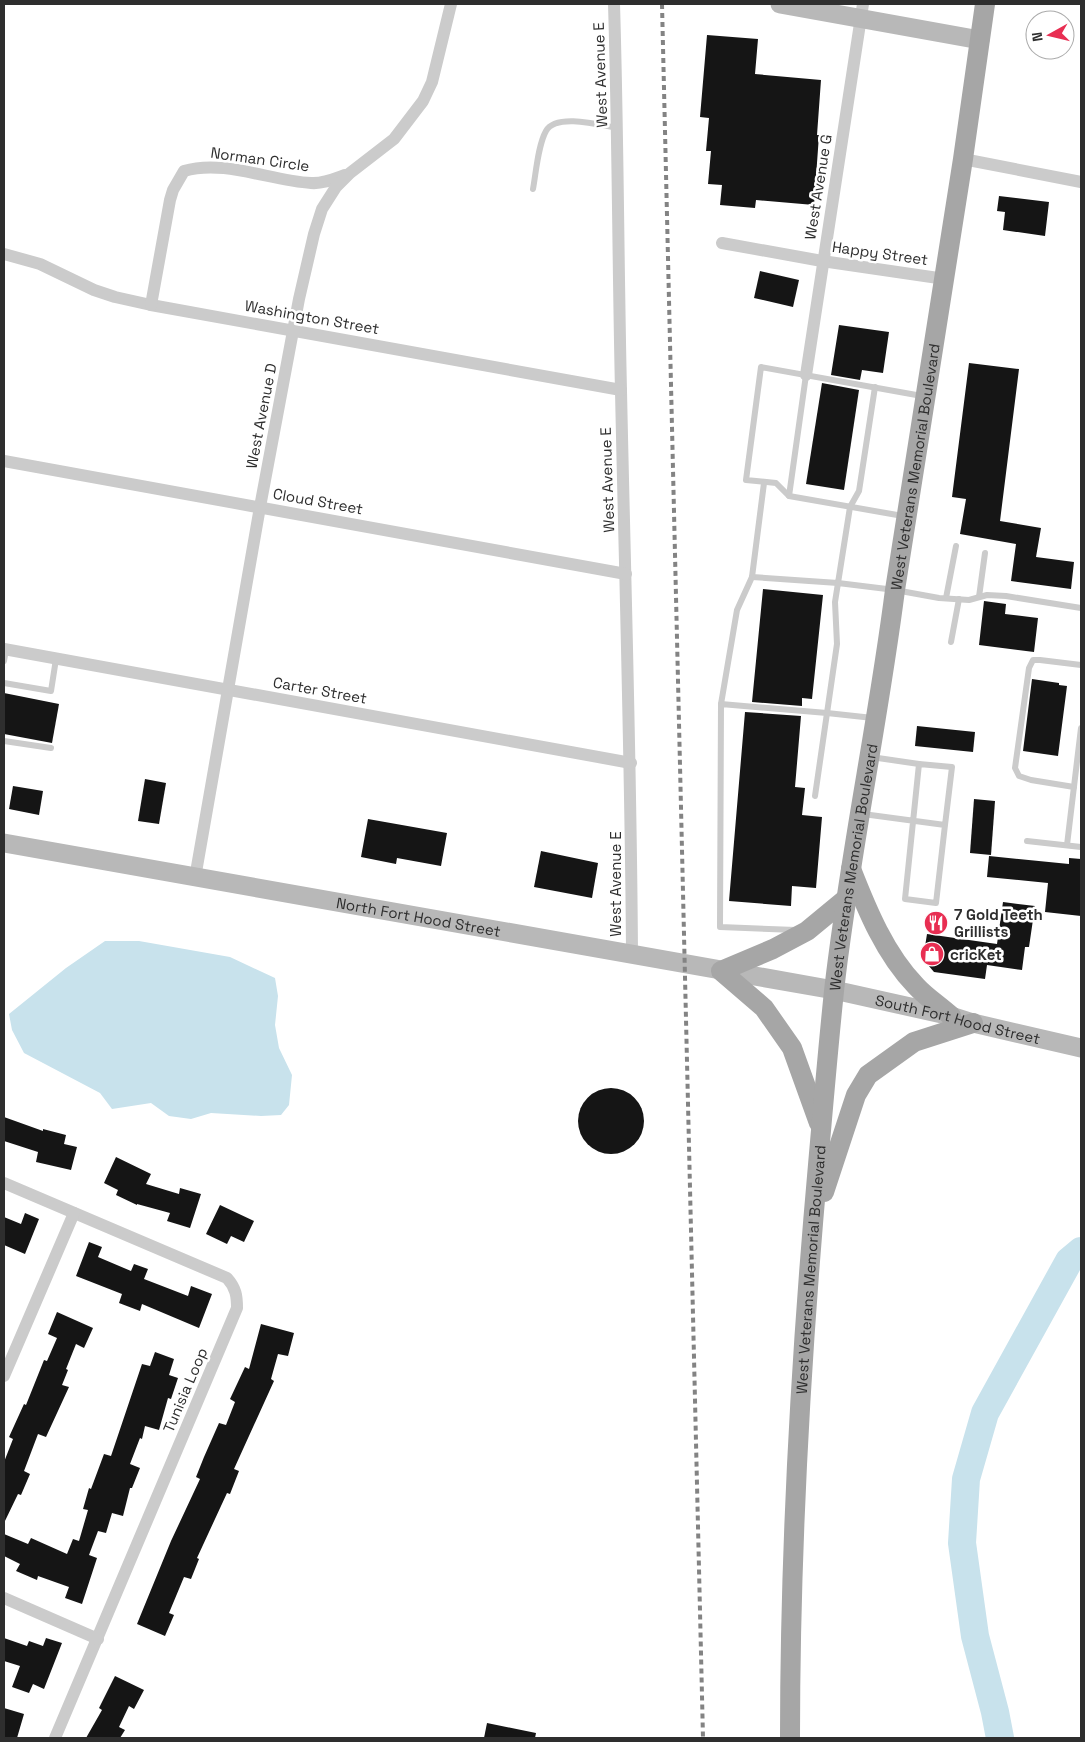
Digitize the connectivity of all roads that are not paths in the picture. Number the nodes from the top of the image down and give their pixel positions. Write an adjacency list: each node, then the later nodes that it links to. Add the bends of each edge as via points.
1 (450, 4): 9 (street, West Avenue D, via 432,82 424,101 394,139)
2 (614, 4): 7 (street, West Avenue E)
3 (780, 4): 5 (main road)
4 (986, 4): 6 (main road, West Veterans Memorial Boulevard)
5 (861, 11): 6 (main road); 14 (street, West Avenue G)
6 (980, 40): 8 (main road, West Veterans Memorial Boulevard)
7 (618, 128): 11 (lane, via 572,121 556,122 546,130 541,144); 20 (street, West Avenue E)
8 (963, 159): 10 (street); 15 (main road, West Veterans Memorial Boulevard)
9 (350, 173): 16 (street, Norman Circle, via 312,184 205,167 184,172 170,200); 17 (street, West Avenue D, via 322,209)
10 (1081, 182)
11 (533, 189)
12 (722, 243): 14 (street, Happy Street)
13 (4, 254): 16 (street, Washington Street, via 40,264 94,290)
14 (822, 261): 15 (street, Happy Street); 18 (street, West Avenue G)
15 (944, 279): 21 (main road, West Veterans Memorial Boulevard)
16 (151, 305): 17 (street, Washington Street)
17 (294, 330): 20 (street, Washington Street); 25 (street, West Avenue D)
18 (806, 375): 19 (lane); 23 (lane, via 761,367 746,480); 24 (lane)
19 (875, 387): 21 (lane); 26 (lane, via 859,491)
20 (621, 390): 30 (street, West Avenue E)
21 (926, 396): 27 (main road, West Veterans Memorial Boulevard)
22 (4, 461): 25 (street, Cloud Street)
23 (764, 483): 24 (lane, via 776,483); 31 (lane)
24 (789, 496): 26 (lane)
25 (260, 507): 30 (street, Cloud Street); 43 (street, West Avenue D)
26 (850, 507): 27 (lane); 32 (lane)
27 (907, 516): 33 (main road, West Veterans Memorial Boulevard)
28 (956, 546): 35 (lane)
29 (985, 553): 34 (lane)
30 (626, 574): 51 (street, West Avenue E)
31 (752, 577): 32 (lane); 44 (lane, via 737,610)
32 (838, 583): 33 (lane); 45 (lane, via 835,602 837,644)
33 (895, 590): 35 (lane); 46 (main road, West Veterans Memorial Boulevard)
34 (979, 597): 36 (lane); 37 (lane, via 1006,596)
35 (946, 598): 36 (lane)
36 (959, 599): 38 (lane)
37 (1081, 608)
38 (951, 642)
39 (4, 653): 40 (street, Carter Street)
40 (56, 659): 42 (lane, via 51,691); 43 (street, Carter Street)
41 (1081, 666): 53 (lane, via 1032,660 1015,768 1019,776 1031,780)
42 (4, 683)
43 (228, 690): 51 (street, Carter Street); 63 (street, West Avenue D)
44 (721, 704): 45 (lane); 65 (lane, via 720,927)
45 (827, 713): 46 (lane); 54 (lane)
46 (875, 718): 50 (main road, West Veterans Memorial Boulevard)
47 (1081, 728): 53 (lane)
48 (4, 741): 49 (lane)
49 (51, 748)
50 (868, 757): 52 (lane); 55 (main road, West Veterans Memorial Boulevard)
51 (631, 763): 66 (street, West Avenue E)
52 (919, 764): 56 (lane); 57 (lane, via 952,767)
53 (1074, 787): 60 (lane)
54 (816, 796)
55 (860, 813): 56 (lane); 62 (main road, West Veterans Memorial Boulevard)
56 (913, 821): 57 (lane); 57 (lane, via 905,899 936,903)
57 (945, 825)
58 (1027, 841): 60 (lane)
59 (4, 843): 63 (main road, North Fort Hood Street)
60 (1068, 845): 61 (lane)
61 (1081, 847)
62 (851, 868): 64 (main road, West Veterans Memorial Boulevard); 69 (main road, via 871,918 893,957 916,986)
63 (195, 878): 66 (main road, North Fort Hood Street)
64 (847, 898): 65 (main road); 68 (main road, West Veterans Memorial Boulevard)
65 (806, 931): 67 (main road)
66 (632, 955): 67 (main road, North Fort Hood Street)
67 (721, 971): 68 (main road, North Fort Hood Street); 72 (main road, via 764,1008 792,1048)
68 (834, 990): 69 (main road, South Fort Hood Street); 72 (main road, West Veterans Memorial Boulevard)
69 (951, 1016): 70 (main road, South Fort Hood Street)
70 (973, 1023): 71 (main road, South Fort Hood Street); 75 (main road, via 914,1042 868,1075 856,1095)
71 (1081, 1048)
72 (821, 1129): 75 (main road, West Veterans Memorial Boulevard)
73 (4, 1183): 74 (street, Tunisia Loop)
74 (74, 1213): 76 (street); 78 (street, Tunisia Loop, via 228,1278 237,1296 237,1308)
75 (813, 1225): 80 (main road, West Veterans Memorial Boulevard, via 798,1425)
76 (4, 1376)
77 (4, 1598): 78 (street)
78 (98, 1639): 79 (street, Tunisia Loop)
79 (55, 1738)
80 (790, 1738)

